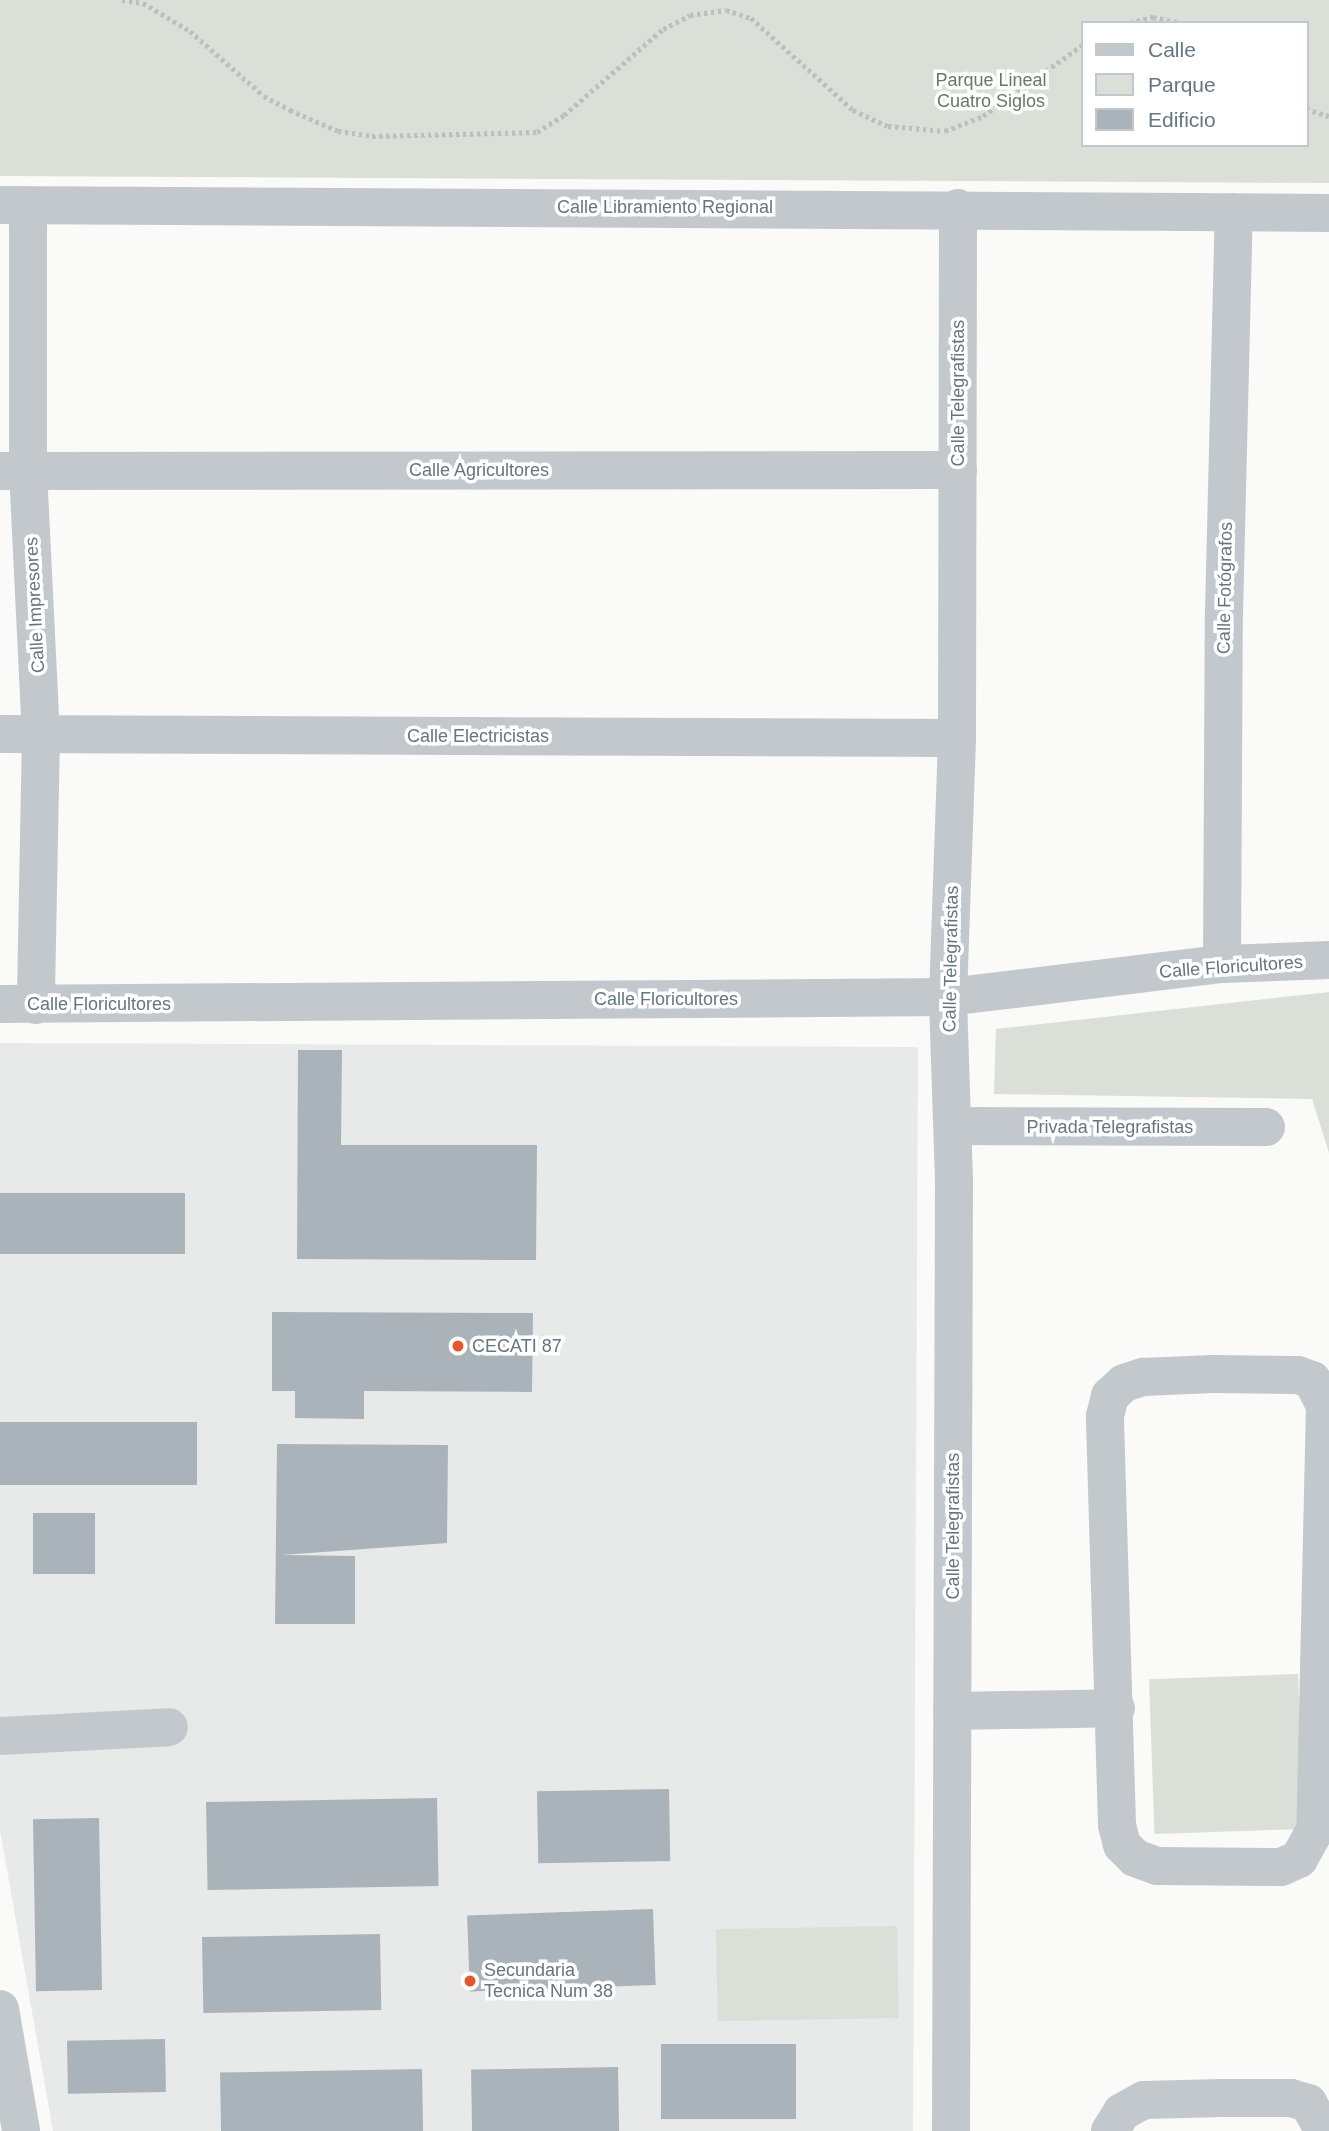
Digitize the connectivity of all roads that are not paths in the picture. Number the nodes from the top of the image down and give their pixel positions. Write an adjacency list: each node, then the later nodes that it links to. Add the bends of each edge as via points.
1 (14, 205): 2 (street, Calle Libramiento Regional); 6 (street, Calle Impresores)
2 (958, 208): 3 (street, Calle Libramiento Regional); 5 (street, Calle Telegrafistas)
3 (1234, 212): 4 (street, Calle Libramiento Regional); 11 (street, Calle Fotógrafos, via 1224,613)
4 (1329, 213)
5 (958, 470): 6 (street, Calle Agricultores); 9 (street, Calle Telegrafistas)
6 (14, 471): 8 (street, Calle Impresores)
7 (0, 734): 8 (street, Calle Electricistas)
8 (41, 734): 9 (street, Calle Electricistas); 13 (street, Calle Impresores)
9 (957, 738): 12 (street, Calle Telegrafistas)
10 (1329, 960): 11 (street, Calle Floricultores)
11 (1222, 964): 12 (street, Calle Floricultores)
12 (948, 997): 13 (street, Calle Floricultores); 14 (street, Calle Telegrafistas)
13 (18, 1004)
14 (954, 1126): 15 (street, Privada Telegrafistas); 17 (street, Calle Telegrafistas)
15 (1266, 1128)
16 (1115, 1708): 16 (street, via 1117,1825 1122,1845 1135,1858 1157,1866 1221,1870 1281,1867 1299,1859 1315,1830 1322,1605 1326,1417 1320,1390 1312,1380 1298,1375 1143,1377 1124,1383 1110,1396 1105,1416); 17 (street)
17 (952, 1711): 22 (street, Calle Telegrafistas)
18 (169, 1727): 19 (street)
19 (0, 1736)
20 (0, 2009): 21 (street)
21 (21, 2131)
22 (950, 2131)
23 (1110, 2131): 24 (street, via 1122,2112 1144,2100 1222,2098 1291,2098 1308,2103)
24 (1324, 2131)

